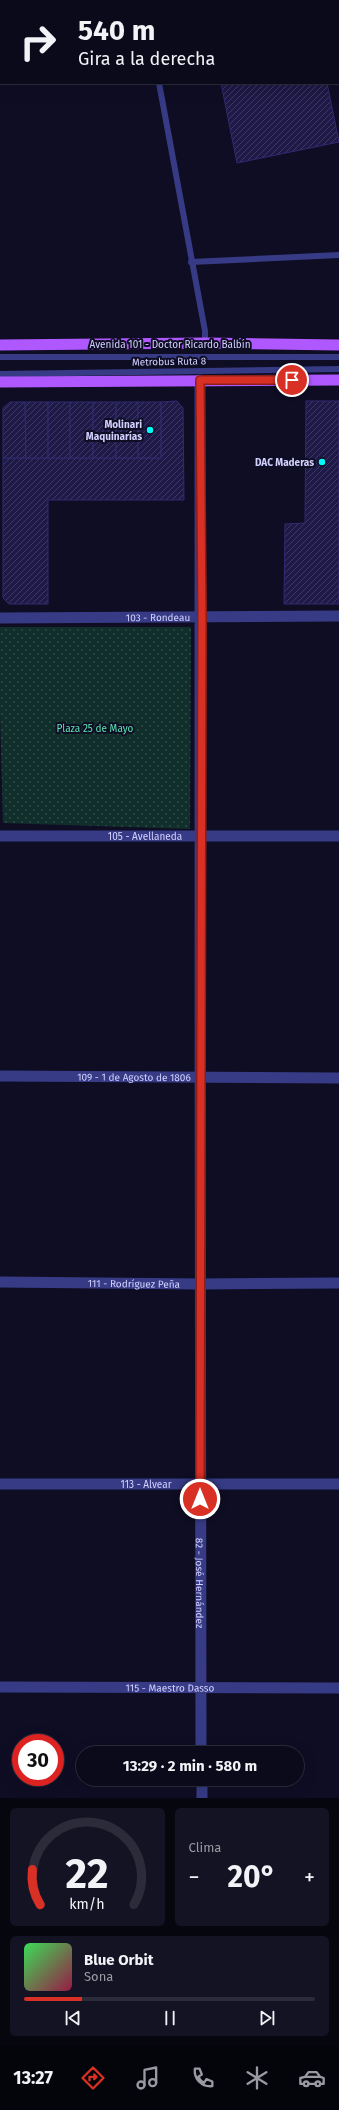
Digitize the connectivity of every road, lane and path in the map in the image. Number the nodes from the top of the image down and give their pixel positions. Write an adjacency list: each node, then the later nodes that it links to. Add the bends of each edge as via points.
1 (159, 84): 3 (lane)
2 (339, 255): 3 (lane)
3 (191, 262): 4 (lane, via 205,331)
4 (205, 343): 5 (main road, Avenida 101 - Doctor Ricardo Balbín); 6 (main road, Avenida 101 - Doctor Ricardo Balbín)
5 (0, 345)
6 (339, 345)
7 (0, 357): 8 (lane, Metrobus Ruta 8)
8 (339, 357)
9 (339, 369): 10 (lane, Metrobus Ruta 8)
10 (0, 374)
11 (200, 380): 12 (main road); 13 (main road); 15 (street, 82 - José Hernández)
12 (339, 380)
13 (0, 382)
14 (339, 616): 15 (street, 103 - Rondeau)
15 (202, 617): 16 (street, 103 - Rondeau); 19 (street, 82 - José Hernández)
16 (0, 618)
17 (0, 836): 19 (street, 105 - Avellaneda)
18 (339, 836): 19 (street, 105 - Avellaneda)
19 (200, 837): 21 (street, 82 - José Hernández)
20 (0, 1076): 21 (street, 109 - 1 de Agosto de 1806)
21 (201, 1078): 22 (street, 109 - 1 de Agosto de 1806); 25 (street, 82 - José Hernández)
22 (339, 1078)
23 (0, 1282): 25 (street, 111 - Rodríguez Peña)
24 (339, 1283): 25 (street, 111 - Rodríguez Peña)
25 (200, 1284): 26 (street, 82 - José Hernández)
26 (200, 1483): 27 (street, 113 - Alvear); 28 (street, 113 - Alvear); 30 (street, 82 - José Hernández)
27 (0, 1484)
28 (339, 1484)
29 (0, 1687): 30 (street, 115 - Maestro Dasso)
30 (201, 1688): 31 (street, 115 - Maestro Dasso); 32 (street, 82 - José Hernández)
31 (339, 1688)
32 (201, 1746)
33 (202, 1786): 34 (street)
34 (202, 1798)

